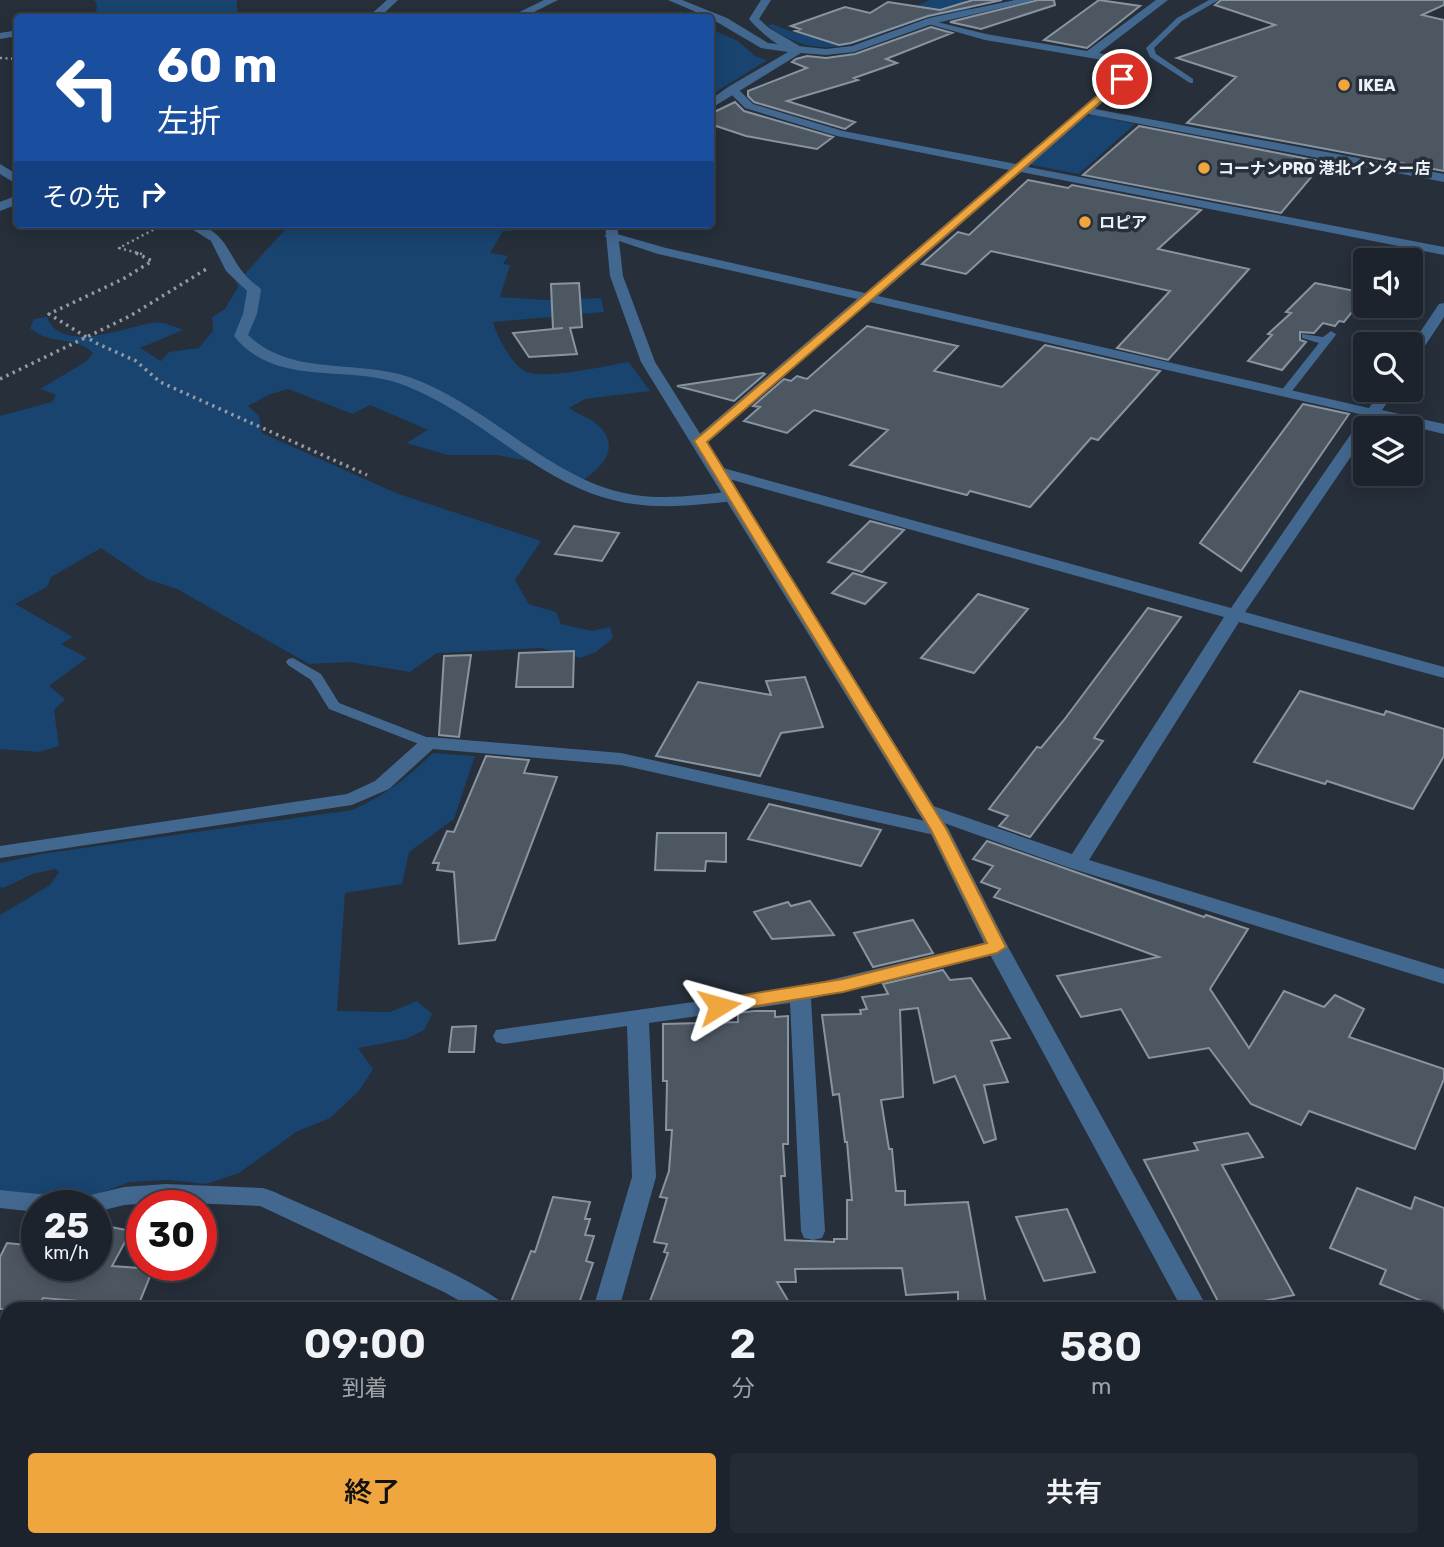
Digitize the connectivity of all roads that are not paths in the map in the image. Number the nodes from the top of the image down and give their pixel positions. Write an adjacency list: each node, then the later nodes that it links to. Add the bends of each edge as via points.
1 (393, 0): 8 (street)
2 (553, 0): 9 (street)
3 (673, 0): 10 (street)
4 (766, 0): 13 (street, via 754,19)
5 (1030, 0): 12 (street)
6 (1163, 0): 14 (street)
7 (1215, 0): 15 (lane, via 1167,28 1150,48 1153,55)
8 (377, 14)
9 (521, 14)
10 (708, 14)
11 (714, 16): 13 (street, via 765,46)
12 (929, 22): 13 (street, via 854,49); 14 (street, via 985,37)
13 (799, 50): 16 (street)
14 (1090, 54): 18 (street, via 1142,63)
15 (1191, 81)
16 (732, 89): 17 (street); 19 (street, via 748,106 811,127)
17 (714, 103)
18 (1083, 110): 19 (street); 20 (street)
19 (1017, 169): 23 (street); 24 (street)
20 (1444, 178)
21 (197, 228): 34 (street, via 217,239 242,283 254,290 242,336 274,361 317,370 370,372 409,382 464,408 531,455 583,484 636,501)
22 (611, 230): 24 (street, via 663,251); 32 (street, via 631,324 648,362)
23 (1444, 251)
24 (867, 297): 28 (street); 32 (street)
25 (1444, 307): 27 (street)
26 (1306, 336): 28 (lane, via 1328,337)
27 (1423, 338)
28 (1285, 393): 30 (street)
29 (1381, 402): 30 (street)
30 (1374, 413): 31 (street); 35 (street)
31 (1444, 429)
32 (700, 441): 33 (street)
33 (717, 471): 34 (street); 35 (street)
34 (733, 496): 39 (street)
35 (1234, 616): 37 (street); 42 (street)
36 (293, 662): 38 (lane, via 316,677 334,706)
37 (1444, 673)
38 (429, 743): 40 (street, via 621,759); 41 (street, via 382,785 352,799)
39 (926, 810): 40 (street); 42 (street)
40 (939, 830): 43 (street)
41 (0, 852)
42 (1077, 863): 44 (street)
43 (997, 947): 45 (street); 54 (street)
44 (1444, 977)
45 (800, 994): 46 (street); 51 (street)
46 (638, 1017): 47 (street); 53 (street, via 644,1177)
47 (504, 1036)
48 (0, 1199): 50 (street)
49 (112, 1199): 52 (street, via 166,1193 264,1198)
50 (21, 1201)
51 (813, 1231)
52 (483, 1302)
53 (608, 1302)
54 (1191, 1302)

